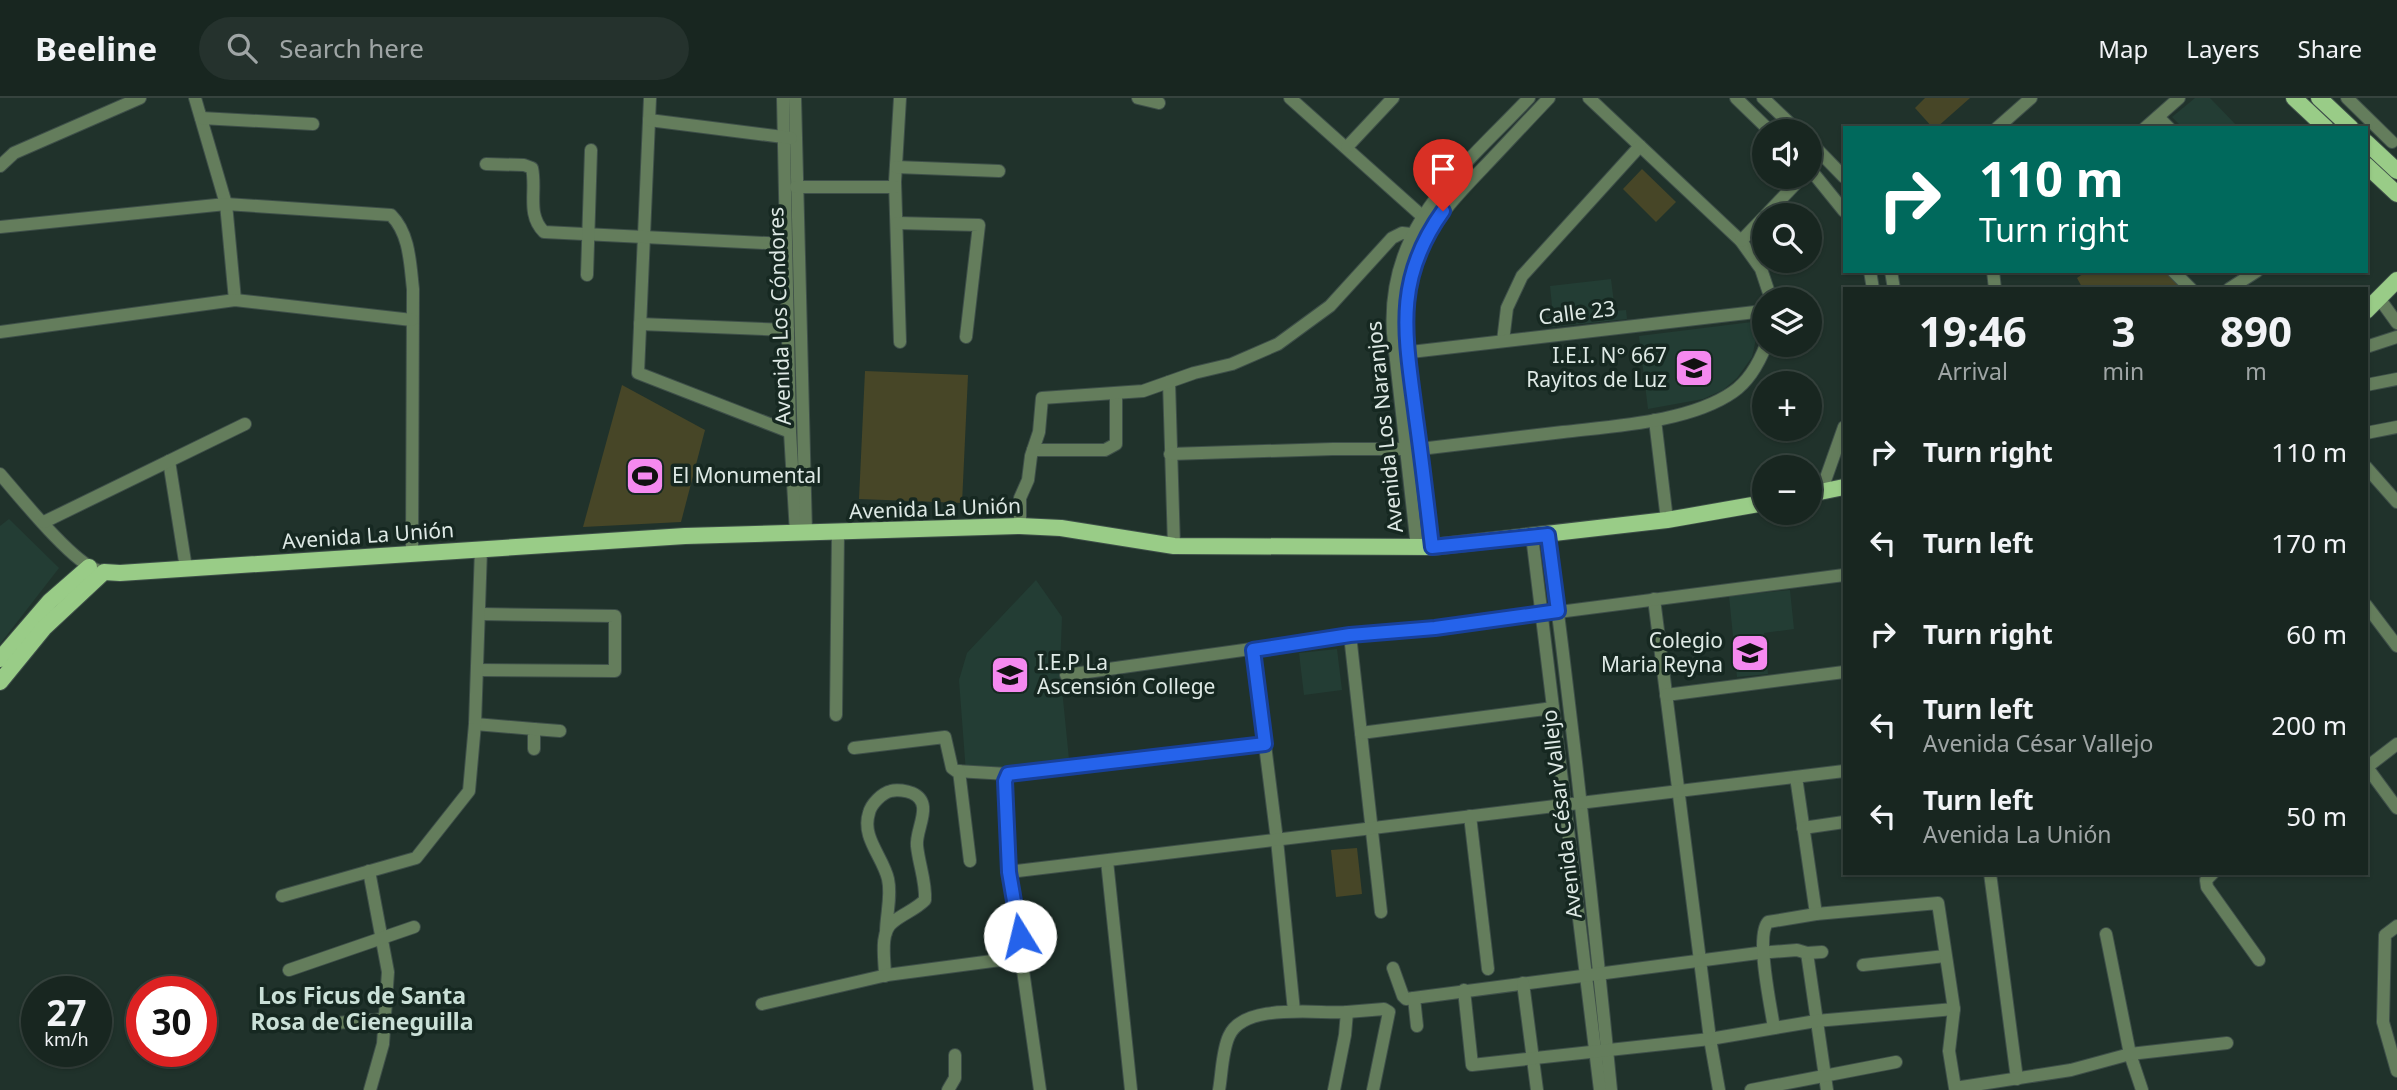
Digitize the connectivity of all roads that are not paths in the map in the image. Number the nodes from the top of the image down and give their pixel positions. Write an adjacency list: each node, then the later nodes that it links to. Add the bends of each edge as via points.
1 (140, 98): 41 (street, via 14,153)
2 (195, 98): 22 (street)
3 (650, 98): 25 (street)
4 (783, 98): 32 (street, Avenida Los Cóndores)
5 (795, 98): 32 (street, Avenida Los Cóndores)
6 (900, 98): 42 (street)
7 (1138, 98): 20 (street)
8 (1290, 98): 35 (street)
9 (1393, 98): 35 (street)
10 (1529, 98): 55 (street, Avenida Los Naranjos)
11 (1549, 98): 85 (street, Avenida Los Naranjos, via 1453,200 1426,236 1407,292)
12 (1589, 98): 36 (street)
13 (1736, 98): 23 (street)
14 (1763, 98): 24 (street)
15 (2179, 98): 21 (street)
16 (2294, 98): 30 (main road)
17 (2319, 98): 31 (main road)
18 (2347, 98): 33 (street)
19 (2028, 99): 27 (street)
20 (1159, 103)
21 (2158, 117): 28 (street); 29 (street)
22 (201, 118): 26 (street); 53 (street)
23 (1758, 119)
24 (1785, 119)
25 (649, 120): 32 (street); 61 (street)
26 (313, 124)
27 (1999, 126)
28 (2147, 126)
29 (2167, 126)
30 (2324, 126)
31 (2349, 126)
32 (790, 138): 48 (street, Avenida Los Cóndores); 63 (street, Avenida Los Cóndores)
33 (2395, 139): 39 (street)
34 (2368, 144): 39 (main road)
35 (1347, 146): 55 (street)
36 (1640, 146): 62 (street); 82 (street, via 1522,276 1507,308)
37 (591, 150): 60 (street)
38 (1822, 154): 46 (street)
39 (2380, 155): 45 (main road)
40 (485, 164): 60 (street, via 531,169 534,216 544,232)
41 (0, 166)
42 (896, 167): 44 (street); 49 (street)
43 (2368, 167): 51 (main road)
44 (999, 171)
45 (2397, 171)
46 (1843, 176)
47 (1822, 184): 54 (street)
48 (796, 187): 49 (street); 112 (street, Avenida Los Cóndores)
49 (895, 187): 56 (street)
50 (1791, 189): 52 (street)
51 (2397, 194)
52 (1777, 203)
53 (226, 204): 57 (street); 72 (street); 75 (street, via 391,215 401,226 408,253)
54 (1843, 210)
55 (1422, 216): 59 (street, Avenida Los Naranjos)
56 (897, 223): 80 (street, via 979,225); 83 (street)
57 (0, 227)
58 (1752, 230): 62 (street)
59 (1411, 234): 85 (street, Avenida Los Naranjos, via 1394,290 1392,320); 88 (street, via 1392,238 1330,306 1278,344 1232,364)
60 (588, 235): 61 (street); 66 (street)
61 (644, 237): 63 (street); 76 (street)
62 (1741, 241): 68 (street)
63 (786, 244): 78 (street, Avenida Los Cóndores)
64 (2175, 273): 69 (street)
65 (2254, 273): 70 (street)
66 (587, 275)
67 (2397, 279): 71 (main road)
68 (1767, 287)
69 (2189, 287)
70 (2232, 287)
71 (2379, 298): 73 (main road); 77 (street)
72 (235, 300): 75 (street); 79 (street)
73 (2368, 309)
74 (1752, 312): 82 (street, Calle 23)
75 (412, 320): 118 (street)
76 (640, 324): 78 (street); 95 (street, via 638,373)
77 (2397, 324)
78 (788, 330): 95 (street, Avenida Los Cóndores)
79 (0, 332)
80 (966, 337)
81 (2397, 337): 84 (street)
82 (1503, 341): 85 (street, Calle 23)
83 (900, 342)
84 (2368, 346)
85 (1401, 353): 97 (street, Avenida Los Naranjos); 98 (street, Avenida Los Naranjos)
86 (1760, 357): 91 (street, via 1731,393)
87 (2397, 379): 89 (street)
88 (1169, 382): 90 (street); 100 (street)
89 (2368, 385)
90 (1116, 395): 99 (street, via 1042,398); 99 (street, via 1116,443 1105,450)
91 (1655, 420): 98 (street); 109 (street)
92 (246, 424): 101 (street)
93 (2397, 427): 96 (street)
94 (1843, 429): 104 (street)
95 (790, 432): 112 (street, Avenida Los Cóndores)
96 (2368, 433)
97 (1406, 449): 100 (street); 116 (street, Avenida Los Naranjos)
98 (1420, 449): 116 (street, Avenida Los Naranjos)
99 (1033, 450): 111 (street, via 1020,498)
100 (1170, 454): 115 (street)
101 (169, 461): 110 (street); 119 (street)
102 (2368, 469): 107 (street)
103 (0, 474): 110 (street)
104 (1822, 477)
105 (1843, 487): 106 (main road)
106 (1822, 492)
107 (2397, 502)
108 (1752, 505): 109 (main road, Avenida La Unión)
109 (1667, 520): 114 (main road, Avenida La Unión)
110 (44, 522): 120 (street, via 73,553)
111 (1020, 526): 113 (main road, Avenida La Unión); 115 (main road, Avenida La Unión)
112 (801, 533): 113 (main road, Avenida La Unión); 117 (main road, Avenida La Unión)
113 (838, 533): 137 (street)
114 (1540, 536): 116 (main road, Avenida La Unión); 124 (street, Avenida César Vallejo); 125 (street, Avenida César Vallejo)
115 (1174, 546): 116 (main road, Avenida La Unión)
116 (1424, 547)
117 (481, 550): 118 (main road, Avenida La Unión); 126 (street)
118 (412, 555): 119 (main road, Avenida La Unión)
119 (186, 568): 120 (main road, Avenida La Unión)
120 (97, 569): 130 (main road, via 50,601); 134 (main road)
121 (1843, 576): 122 (street)
122 (1654, 599): 124 (street); 135 (street)
123 (2368, 608): 128 (street)
124 (1558, 611): 125 (street); 153 (street, Avenida César Vallejo)
125 (1542, 613): 127 (street); 136 (street, Avenida César Vallejo)
126 (480, 614): 131 (street); 131 (street, via 615,616 615,671)
127 (1350, 635): 129 (street); 141 (street)
128 (2397, 646)
129 (1253, 650): 133 (street); 142 (street)
130 (0, 659)
131 (477, 670): 138 (street)
132 (1843, 672): 135 (street)
133 (1066, 675)
134 (0, 682)
135 (1666, 695): 152 (street)
136 (1553, 708): 141 (street); 154 (street, Avenida César Vallejo)
137 (836, 715)
138 (475, 724): 139 (street); 163 (street, via 467,794 416,858)
139 (534, 729): 140 (street); 145 (street)
140 (560, 731)
141 (1361, 733): 158 (street)
142 (1265, 744): 150 (street); 160 (street)
143 (2397, 744): 146 (street)
144 (854, 748): 148 (street, via 945,737 952,768)
145 (534, 749)
146 (2368, 765)
147 (2368, 769): 155 (street)
148 (959, 771): 150 (street); 161 (street)
149 (1843, 771): 151 (street)
150 (1008, 774): 164 (street)
151 (1796, 777): 152 (street); 159 (street)
152 (1678, 791): 153 (street); 181 (street)
153 (1581, 802): 154 (street); 186 (street, Avenida César Vallejo, via 1594,911)
154 (1565, 804): 156 (street); 186 (street, Avenida César Vallejo)
155 (2397, 808)
156 (1470, 816): 158 (street); 184 (street)
157 (1843, 822): 159 (street)
158 (1371, 828): 160 (street); 168 (street)
159 (1803, 828): 169 (street)
160 (1277, 840): 162 (street); 193 (street)
161 (970, 861)
162 (1107, 861): 164 (street); 213 (street)
163 (369, 871): 167 (street); 174 (street)
164 (1009, 872): 179 (street)
165 (1990, 875): 209 (street)
166 (2211, 875): 180 (street, via 2207,887)
167 (282, 896)
168 (1381, 912)
169 (1816, 914): 176 (street, via 1768,922 1763,931); 178 (street, via 1938,903)
170 (2397, 926): 207 (street, via 2385,935 2383,1022)
171 (414, 927): 174 (street)
172 (886, 933): 172 (street, via 888,877 873,848 867,821 869,811 884,794 904,791 921,799 924,807 917,845 925,900 892,922); 187 (street)
173 (2106, 934): 203 (street)
174 (382, 939): 185 (street); 195 (street, via 388,972)
175 (1822, 952): 177 (street)
176 (1764, 953): 177 (street); 181 (street); 199 (street)
177 (1807, 953): 196 (street)
178 (1945, 956): 182 (street); 192 (street)
179 (1023, 957): 187 (street); 212 (street)
180 (2259, 960)
181 (1701, 962): 186 (street); 200 (street)
182 (1864, 964)
183 (1393, 968): 190 (street, via 1403,996)
184 (1488, 969)
185 (289, 970)
186 (1593, 975): 188 (street); 202 (street, Avenida César Vallejo)
187 (885, 976): 191 (street)
188 (1523, 983): 189 (street); 205 (street)
189 (1464, 990): 190 (street); 205 (street, via 1472,1065)
190 (1414, 998): 198 (street)
191 (762, 1004)
192 (1954, 1009): 196 (street); 209 (street, via 1949,1051 1955,1088)
193 (1294, 1011): 194 (street); 214 (street, via 1241,1020 1233,1028 1227,1038)
194 (1347, 1012): 215 (street); 216 (street, via 1389,1012)
195 (385, 1018): 197 (street); 210 (street)
196 (1816, 1021): 199 (street); 208 (street)
197 (324, 1024)
198 (1417, 1026)
199 (1774, 1028): 200 (street)
200 (1710, 1040): 202 (street); 220 (street)
201 (2227, 1043): 203 (street)
202 (1602, 1052): 205 (street); 218 (street, Avenida César Vallejo); 219 (street, Avenida César Vallejo)
203 (2130, 1054): 209 (street); 223 (street)
204 (955, 1055): 211 (street, via 955,1078)
205 (1533, 1060): 217 (street)
206 (1896, 1062): 208 (street)
207 (2397, 1072)
208 (1824, 1076): 221 (street); 222 (street)
209 (2017, 1079)
210 (370, 1090)
211 (948, 1090)
212 (1040, 1090)
213 (1131, 1090)
214 (1219, 1090)
215 (1334, 1090)
216 (1373, 1090)
217 (1537, 1090)
218 (1600, 1090)
219 (1611, 1090)
220 (1718, 1090)
221 (1751, 1090)
222 (1827, 1090)
223 (2142, 1090)

